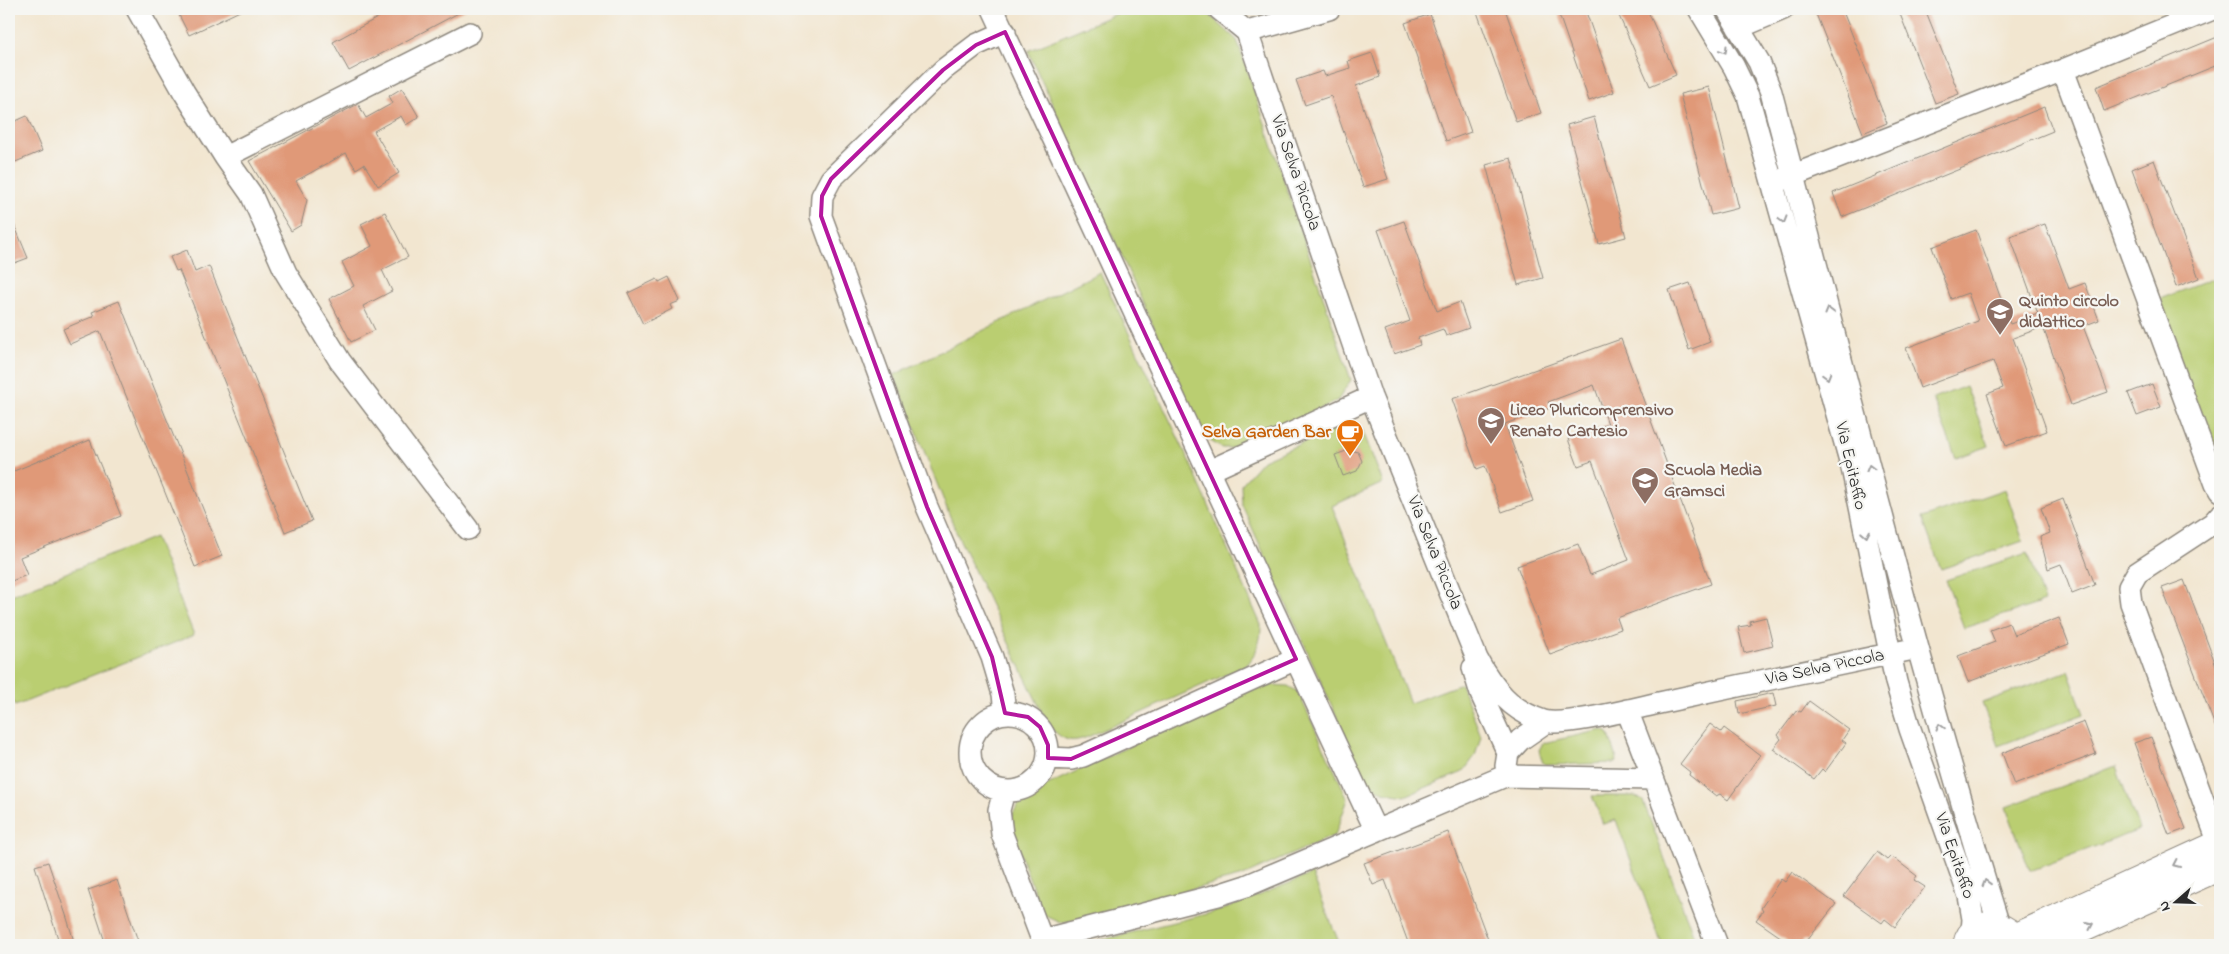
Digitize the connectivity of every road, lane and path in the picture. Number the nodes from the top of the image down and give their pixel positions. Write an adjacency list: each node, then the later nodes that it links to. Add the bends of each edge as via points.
1 (137, 9): 14 (street)
2 (994, 9): 10 (street)
3 (1219, 9): 11 (street)
4 (1329, 9): 11 (street)
5 (1699, 9): 16 (street, Via Epitaffio, one-way to 16, via 1748,96)
6 (1727, 9): 9 (street, Via Epitaffio)
7 (1783, 9): 9 (street)
8 (2213, 9): 13 (street)
9 (1738, 28): 15 (street, Via Epitaffio, via 1765,75)
10 (1004, 32): 18 (street); 27 (street, via 976,45 949,66 831,179 822,196 821,216 927,506 992,657)
11 (1247, 32): 17 (street, Via Selva Piccola)
12 (470, 33): 14 (street)
13 (2063, 70): 15 (street); 19 (street)
14 (226, 157): 21 (street, via 252,194 286,273 340,361)
15 (1793, 175): 16 (street); 23 (street, Via Epitaffio, one-way to 15)
16 (1772, 183): 24 (street, Via Epitaffio, one-way to 24, via 1852,468)
17 (1371, 397): 18 (street); 22 (street, Via Selva Piccola)
18 (1209, 471): 25 (street)
19 (2220, 491)
20 (2220, 515): 35 (street, via 2213,523 2136,573 2129,587)
21 (468, 529)
22 (1465, 630): 28 (street, Via Selva Piccola, via 1481,667 1502,695 1519,710); 29 (street, via 1481,694)
23 (1918, 648): 24 (street, Via Selva Piccola); 36 (street, Via Epitaffio, one-way to 23, via 1964,812)
24 (1889, 654): 26 (street, Via Selva Piccola); 37 (street, Via Epitaffio, via 1910,729 1968,896 1973,919)
25 (1296, 659): 30 (street, via 1083,756 1064,760); 34 (street)
26 (1627, 710): 28 (street, Via Selva Piccola); 32 (street)
27 (1005, 713): 30 (street, via 1028,717 1040,728 1048,744); 33 (street, via 982,723 973,737 970,752 978,776 990,787)
28 (1546, 722): 29 (street)
29 (1508, 753): 31 (street)
30 (1048, 758): 33 (street, via 1041,775 1031,784 1019,790)
31 (1505, 776): 32 (street); 34 (street)
32 (1653, 779): 39 (street)
33 (1004, 791): 38 (street, via 999,810 1002,834)
34 (1376, 831): 38 (street, via 1246,886)
35 (2220, 851): 36 (main road, one-way to 36); 40 (main road, one-way to 35)
36 (2011, 938): 37 (main road, Via Epitaffio, via 1983,926)
37 (1969, 941)
38 (1043, 942)
39 (1717, 945)
40 (2046, 945)

